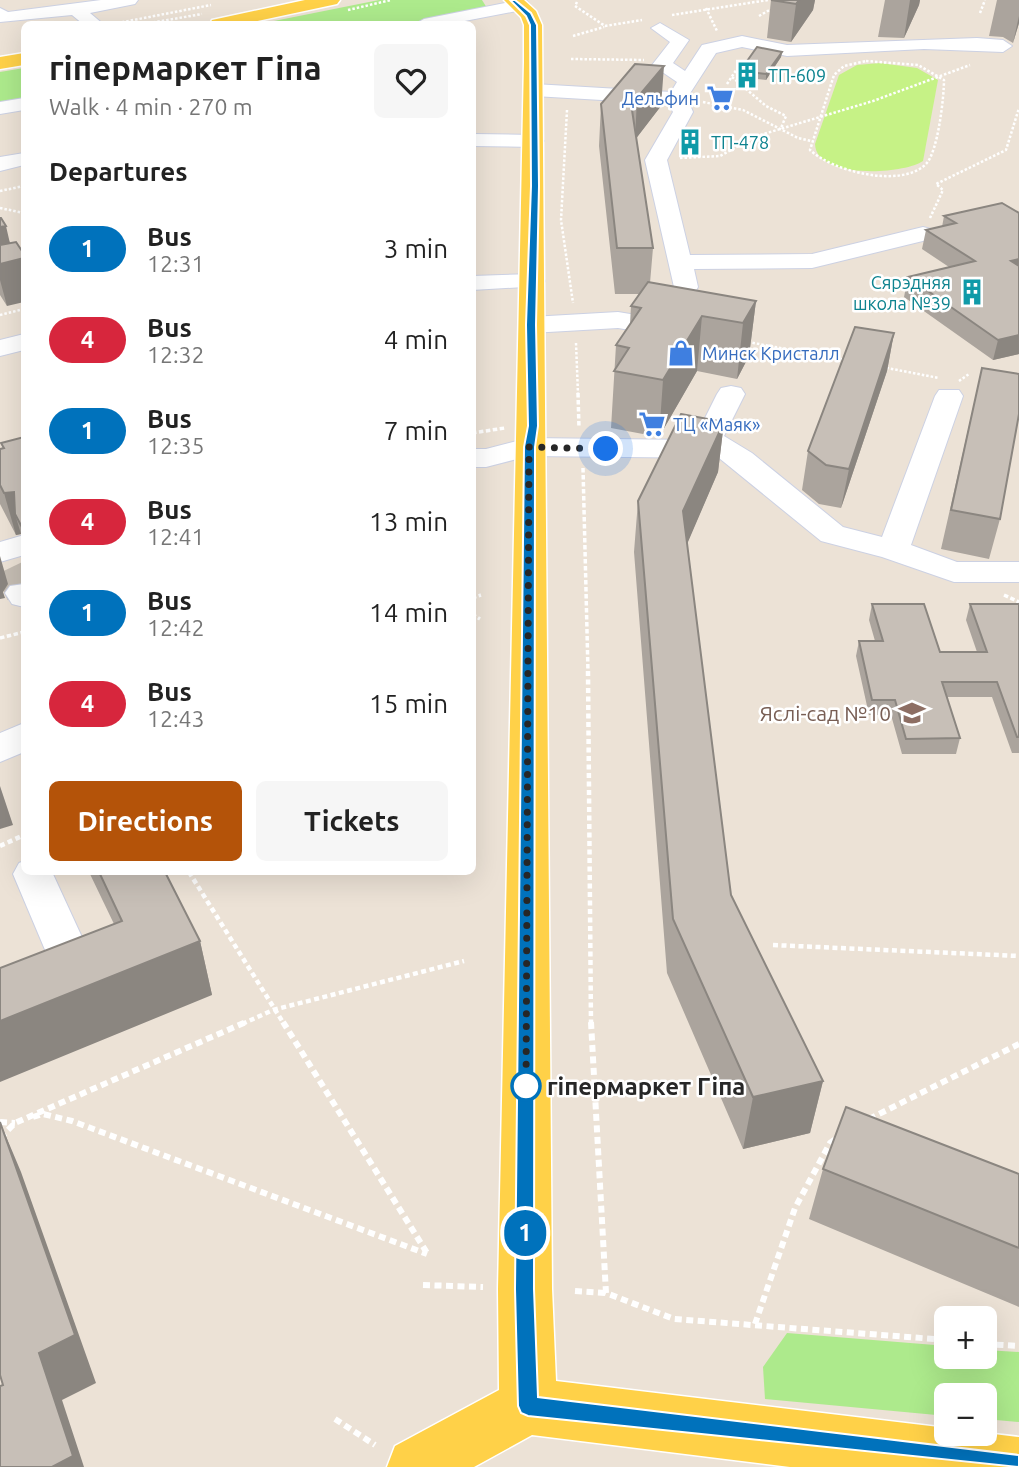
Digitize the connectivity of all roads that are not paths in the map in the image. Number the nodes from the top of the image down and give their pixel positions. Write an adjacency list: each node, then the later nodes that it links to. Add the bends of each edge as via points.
1 (129, 0): 5 (street)
2 (331, 0): 9 (main road)
3 (517, 3): 10 (street); 19 (main road, via 533,25)
4 (982, 7): 13 (street)
5 (76, 10): 7 (street); 8 (street)
6 (759, 16): 14 (street)
7 (1, 17)
8 (90, 21)
9 (233, 21)
10 (437, 21)
11 (866, 27): 15 (street)
12 (660, 28): 20 (street, via 680,40 662,65)
13 (970, 42): 15 (street); 16 (street)
14 (750, 45): 15 (street, via 791,50); 20 (street, via 709,49)
15 (859, 46)
16 (1003, 46)
17 (21, 60): 18 (main road)
18 (0, 63)
19 (551, 89): 20 (street); 24 (main road)
20 (681, 92): 28 (street, via 683,112 656,160)
21 (21, 104): 22 (street)
22 (0, 108)
23 (476, 140): 24 (street)
24 (533, 141): 29 (main road)
25 (21, 160): 26 (street)
26 (0, 164)
27 (923, 234): 28 (street, via 811,261)
28 (681, 262): 31 (street)
29 (533, 281): 30 (street); 32 (main road)
30 (476, 283)
31 (686, 287)
32 (531, 325): 33 (street, via 618,320); 36 (main road, via 533,426)
33 (696, 333)
34 (956, 385): 39 (street)
35 (731, 394): 37 (street, via 708,439)
36 (512, 438): 37 (street, via 582,448); 38 (street, via 486,458); 45 (main road)
37 (725, 449): 39 (street, via 832,534)
38 (476, 458)
39 (893, 550): 40 (street, via 954,572)
40 (1019, 572)
41 (21, 738): 42 (street)
42 (0, 749)
43 (37, 875): 44 (street, via 76,972)
44 (0, 1008)
45 (528, 1406): 46 (main road); 47 (main road)
46 (395, 1456)
47 (1019, 1466)

